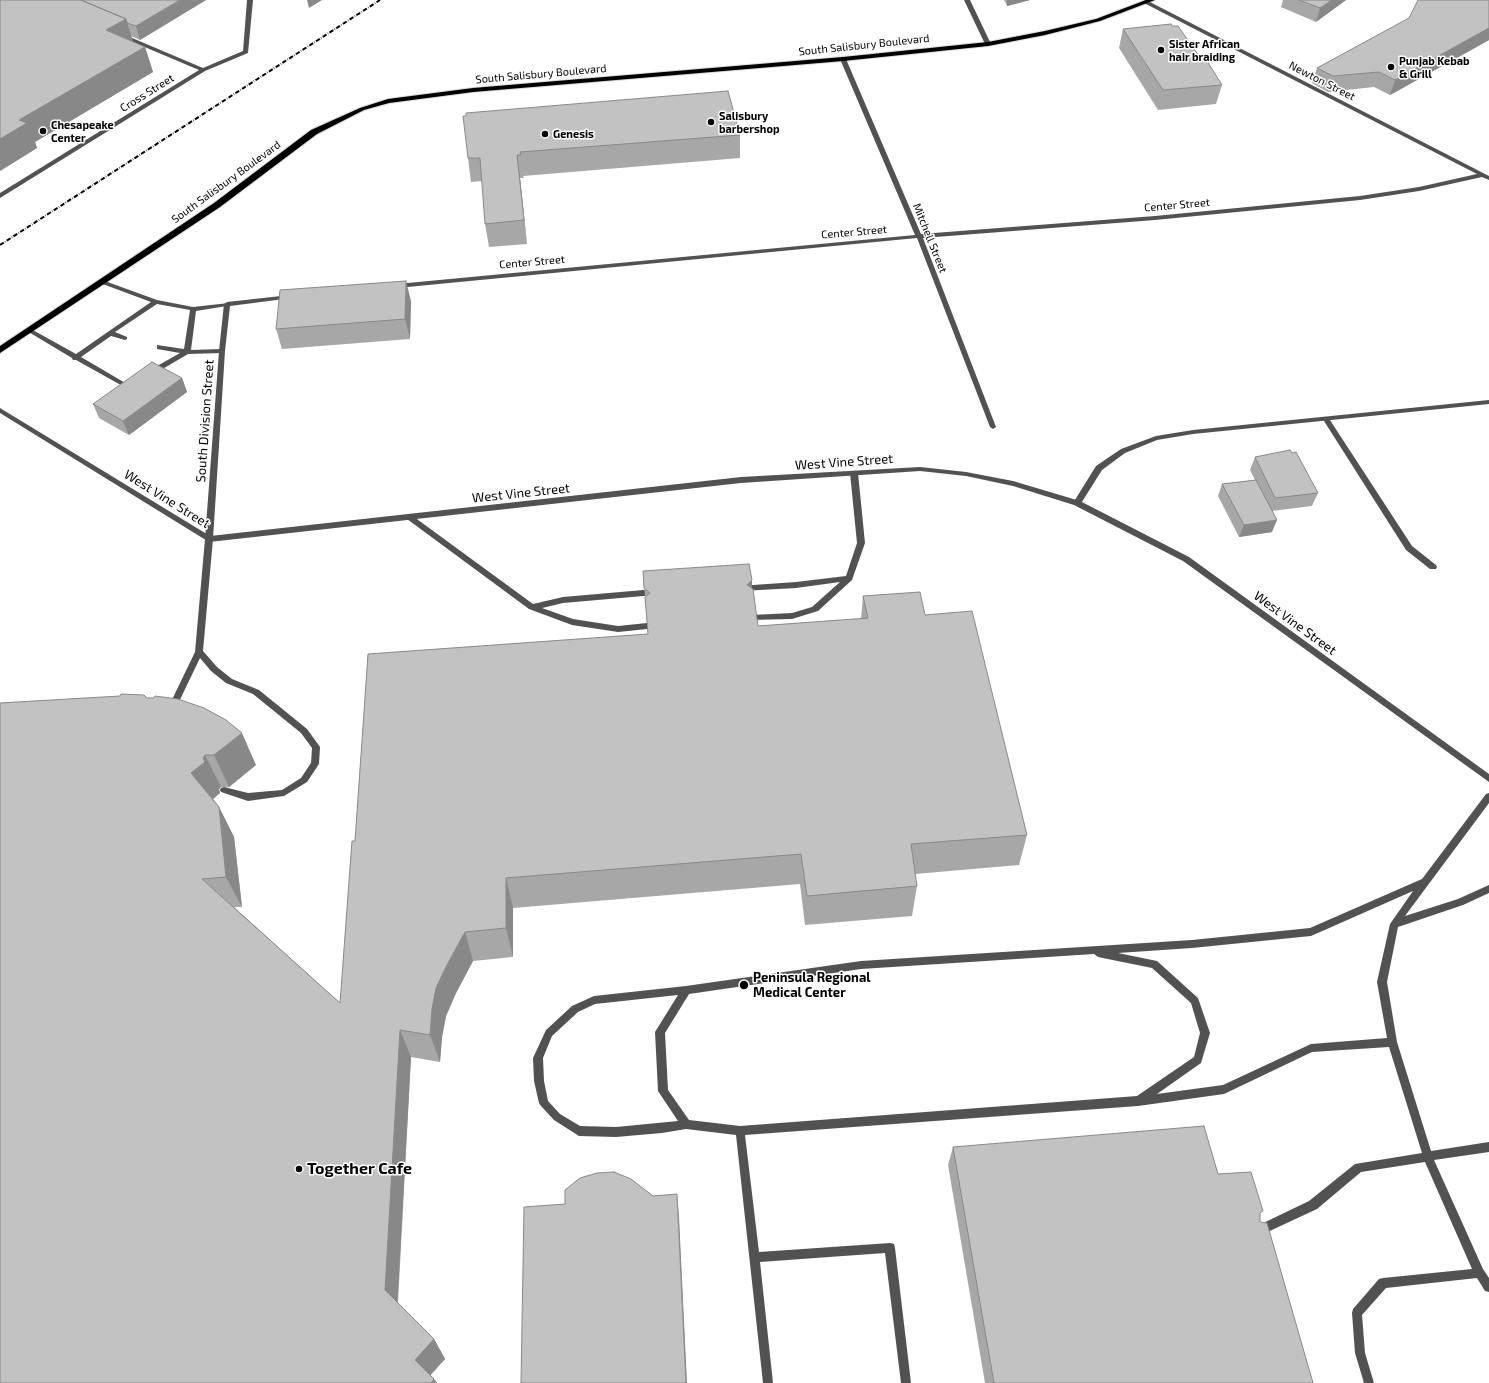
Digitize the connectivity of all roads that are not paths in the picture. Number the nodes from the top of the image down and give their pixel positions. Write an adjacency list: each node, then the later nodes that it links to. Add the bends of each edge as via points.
1 (250, 0): 7 (street, via 246,52)
2 (968, 0): 5 (street)
3 (1149, 1): 5 (main road, South Salisbury Boulevard, via 1098,20); 8 (street, Newton Street)
4 (118, 34): 7 (street)
5 (988, 44): 6 (main road, South Salisbury Boulevard)
6 (843, 59): 11 (street, Mitchell Street); 12 (main road, South Salisbury Boulevard, via 473,90 388,101 339,119 314,132 217,205)
7 (203, 70): 10 (street, Cross Street)
8 (1482, 175): 9 (street, Newton Street); 11 (street, Center Street, via 1360,198 1155,218)
9 (1489, 178)
10 (0, 196)
11 (919, 236): 13 (street, Center Street); 31 (street, Mitchell Street)
12 (102, 282): 15 (street); 18 (main road, South Salisbury Boulevard)
13 (394, 286)
14 (298, 296): 16 (street)
15 (156, 302): 17 (street); 19 (street)
16 (227, 304): 17 (street); 23 (street, South Division Street)
17 (193, 309): 24 (street)
18 (30, 330): 22 (main road, South Salisbury Boulevard); 25 (street)
19 (110, 333): 20 (street); 25 (street)
20 (125, 338)
21 (159, 347): 24 (street)
22 (0, 350)
23 (222, 351): 24 (street); 35 (street, South Division Street)
24 (187, 352): 26 (street)
25 (75, 358): 27 (street, via 128,387)
26 (148, 375)
27 (134, 383)
28 (1489, 402): 30 (street)
29 (0, 410): 35 (street, West Vine Street)
30 (1326, 419): 33 (street, via 1156,438 1123,451 1099,468); 36 (street, via 1409,548)
31 (993, 427)
32 (854, 473): 33 (street, West Vine Street, via 920,469 966,474 1013,484); 34 (street, West Vine Street, via 741,480); 37 (street, via 861,543)
33 (1077, 503): 45 (street, West Vine Street, via 1186,559)
34 (410, 517): 35 (street, West Vine Street); 40 (street)
35 (209, 539): 43 (street, South Division Street)
36 (1433, 567)
37 (849, 578): 38 (street, via 796,585); 41 (street, via 815,609 792,616)
38 (734, 588)
39 (663, 592): 40 (street, via 563,600)
40 (532, 607): 42 (street, via 572,622 618,629)
41 (752, 618)
42 (647, 626)
43 (199, 652): 44 (street); 46 (street, via 229,681 256,692 304,731 316,747 315,764 304,780 284,793 248,797)
44 (170, 714)
45 (1489, 779)
46 (224, 790)
47 (1489, 796): 48 (street)
48 (1425, 882): 50 (street); 51 (street, via 1311,932)
49 (1489, 889): 50 (street, via 1460,902)
50 (1394, 924): 53 (street, via 1382,982)
51 (1087, 951): 52 (street, via 861,965); 54 (street, via 1154,964 1195,1001 1205,1033 1198,1060)
52 (686, 990): 55 (street, via 660,1032 663,1091); 55 (street, via 594,1000 575,1009 549,1033 538,1058 539,1081 544,1103 557,1117 579,1131 616,1132)
53 (1392, 1042): 54 (street, via 1311,1048 1224,1089); 58 (street)
54 (1138, 1101): 56 (street)
55 (686, 1124): 56 (street)
56 (740, 1131): 60 (street)
57 (1489, 1147): 58 (street)
58 (1428, 1157): 59 (street, via 1358,1167 1313,1205); 61 (street)
59 (1252, 1234)
60 (754, 1257): 63 (street); 64 (street, via 890,1248)
61 (1478, 1273): 62 (street); 65 (street, via 1383,1284 1357,1313 1360,1354)
62 (1489, 1287)
63 (768, 1383)
64 (906, 1383)
65 (1369, 1383)

